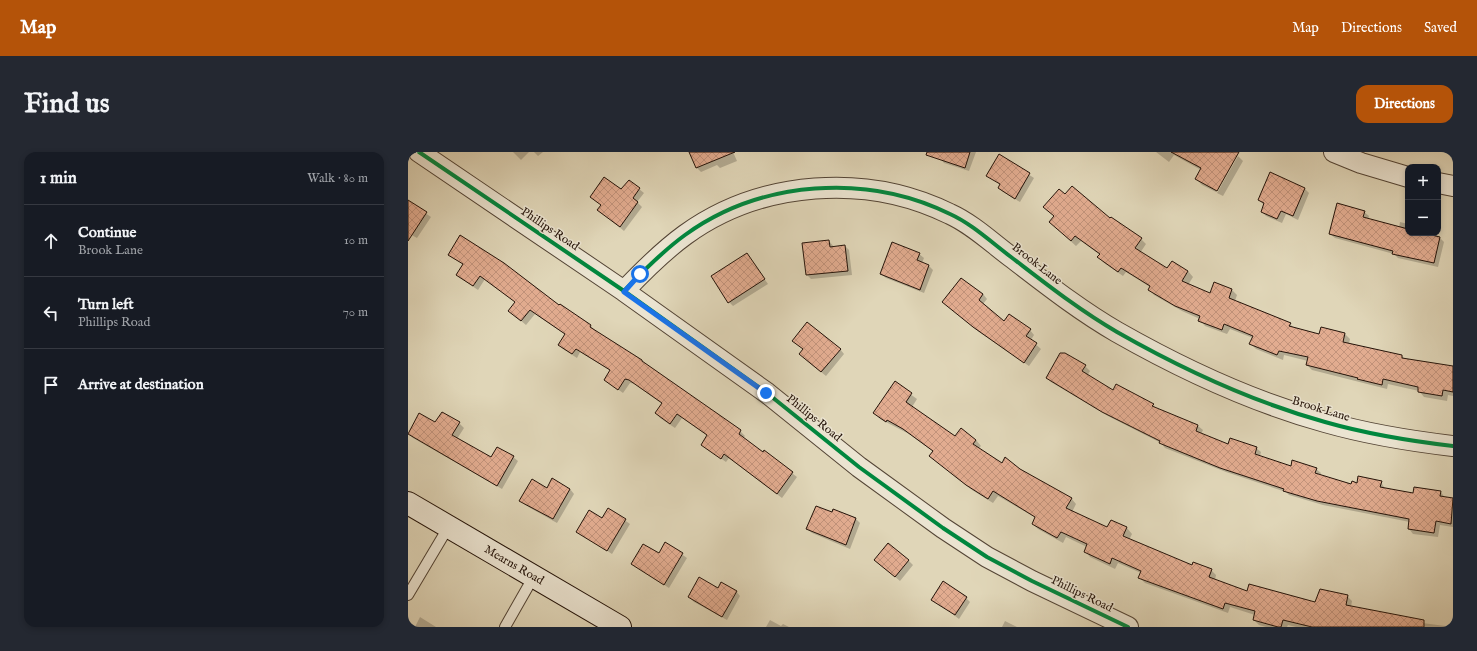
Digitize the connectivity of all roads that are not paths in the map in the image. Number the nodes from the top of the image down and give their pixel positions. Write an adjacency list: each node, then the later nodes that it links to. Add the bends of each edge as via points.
1 (419, 152): 6 (street, Phillips Road)
2 (1334, 152): 3 (street)
3 (1405, 176)
4 (1441, 184): 5 (street)
5 (1453, 186)
6 (624, 292): 7 (street, Brook Lane, via 661,254 686,234 737,207 796,190 861,188 918,201 950,214 970,225 1062,296 1115,331 1163,357 1245,394 1324,422); 14 (street, Phillips Road, via 766,393 859,467 943,528 1032,582)
7 (1453, 446)
8 (408, 504): 9 (street, Mearns Road)
9 (449, 526): 10 (street, Mearns Road); 11 (lane)
10 (534, 576): 12 (lane); 13 (street, Mearns Road)
11 (408, 595)
12 (505, 627)
13 (620, 627)
14 (1128, 627)

